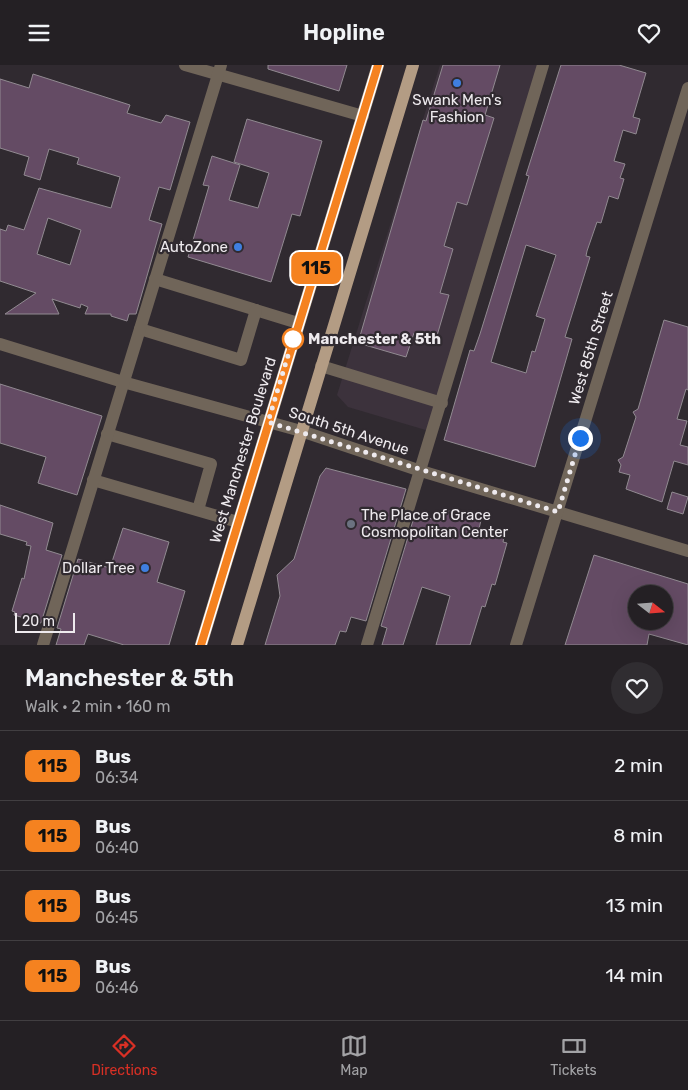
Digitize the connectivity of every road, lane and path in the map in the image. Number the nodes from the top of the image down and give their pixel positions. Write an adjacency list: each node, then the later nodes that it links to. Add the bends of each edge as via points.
1 (185, 65): 5 (street)
2 (378, 65): 7 (main road, West Manchester Boulevard)
3 (413, 65): 13 (main road)
4 (543, 65): 15 (street)
5 (219, 70): 7 (street); 8 (street)
6 (688, 88): 22 (street, West 85th Street)
7 (363, 116): 10 (main road, West Manchester Boulevard)
8 (155, 279): 9 (street); 11 (street)
9 (256, 310): 10 (street); 11 (street, via 241,360)
10 (298, 323): 16 (main road, West Manchester Boulevard)
11 (140, 329): 14 (street)
12 (0, 344): 14 (street, South 5th Avenue)
13 (321, 366): 15 (street); 17 (main road)
14 (123, 382): 16 (street, South 5th Avenue); 18 (street)
15 (442, 403): 19 (street)
16 (268, 422): 17 (street, South 5th Avenue); 23 (main road, West Manchester Boulevard)
17 (301, 431): 19 (street, South 5th Avenue); 27 (main road)
18 (107, 434): 20 (street); 21 (street, via 211,464)
19 (421, 471): 22 (street, South 5th Avenue); 28 (street)
20 (93, 480): 21 (street); 25 (street)
21 (198, 510): 23 (street)
22 (558, 512): 24 (street, South 5th Avenue); 29 (street, West 85th Street)
23 (238, 522): 26 (main road, West Manchester Boulevard)
24 (688, 551)
25 (43, 645)
26 (201, 645)
27 (237, 645)
28 (367, 645)
29 (516, 645)

